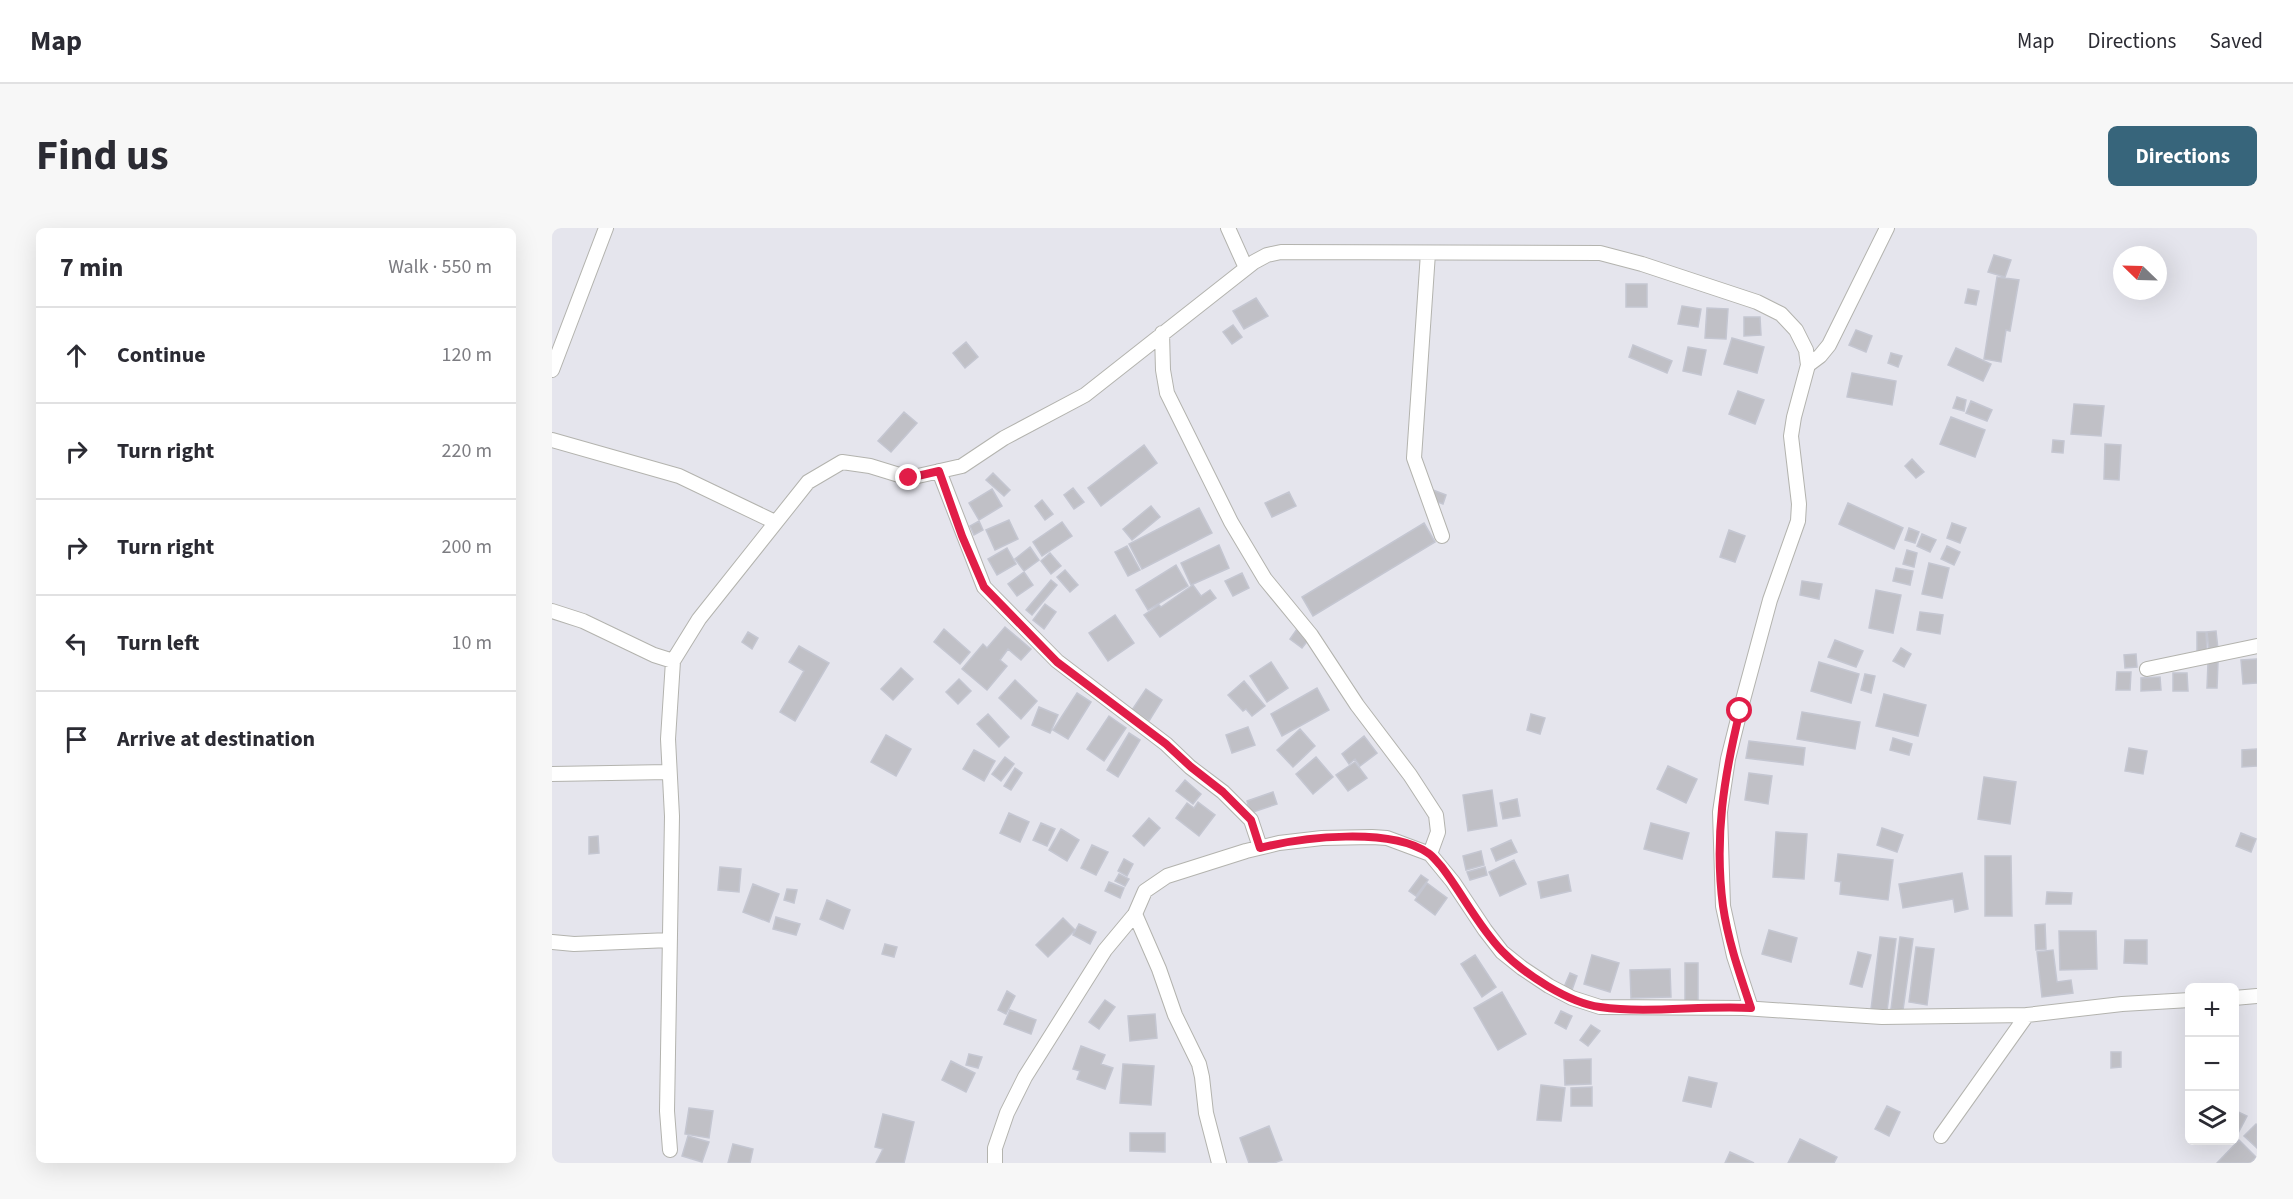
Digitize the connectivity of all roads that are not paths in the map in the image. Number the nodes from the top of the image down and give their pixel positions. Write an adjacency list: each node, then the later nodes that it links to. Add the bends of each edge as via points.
1 (606, 228): 8 (street)
2 (1228, 228): 5 (street)
3 (1887, 228): 7 (street, via 1840,328 1820,356)
4 (1428, 253): 5 (street, via 1281,252 1267,255); 7 (street, via 1600,253 1618,257 1757,302 1781,314 1796,330); 12 (street, via 1414,458)
5 (1246, 268): 6 (street)
6 (1162, 333): 10 (street, via 1085,395 1004,438 962,466); 20 (street, via 1162,370 1167,393 1231,522 1265,579 1311,635 1436,815 1438,832)
7 (1808, 365): 27 (street, via 1791,436 1798,520 1770,600 1740,711 1720,812 1723,906)
8 (552, 370)
9 (552, 440): 11 (street, via 679,476)
10 (939, 471): 11 (street, via 909,478 842,462 808,482); 19 (street, via 984,587 1057,662 1223,792 1251,820)
11 (775, 522): 15 (street, via 699,619)
12 (1442, 537)
13 (552, 611): 15 (street)
14 (2257, 646): 16 (street)
15 (673, 661): 17 (street)
16 (2146, 669)
17 (669, 772): 18 (street); 22 (street)
18 (552, 774)
19 (1260, 848): 20 (street, via 1322,838 1372,837 1387,838); 21 (street, via 1167,876 1145,891)
20 (1430, 854): 27 (street, via 1502,952 1572,998 1600,1007)
21 (1135, 914): 31 (street, via 1105,950 1025,1077 1007,1113 995,1148); 32 (street, via 1198,1064)
22 (670, 940): 23 (street); 30 (street)
23 (552, 942)
24 (2257, 996): 25 (street)
25 (2239, 998)
26 (2185, 1000): 28 (street)
27 (1751, 1008): 28 (street, via 1882,1017)
28 (2027, 1015): 29 (street)
29 (1941, 1136)
30 (670, 1150)
31 (995, 1163)
32 (1219, 1163)

